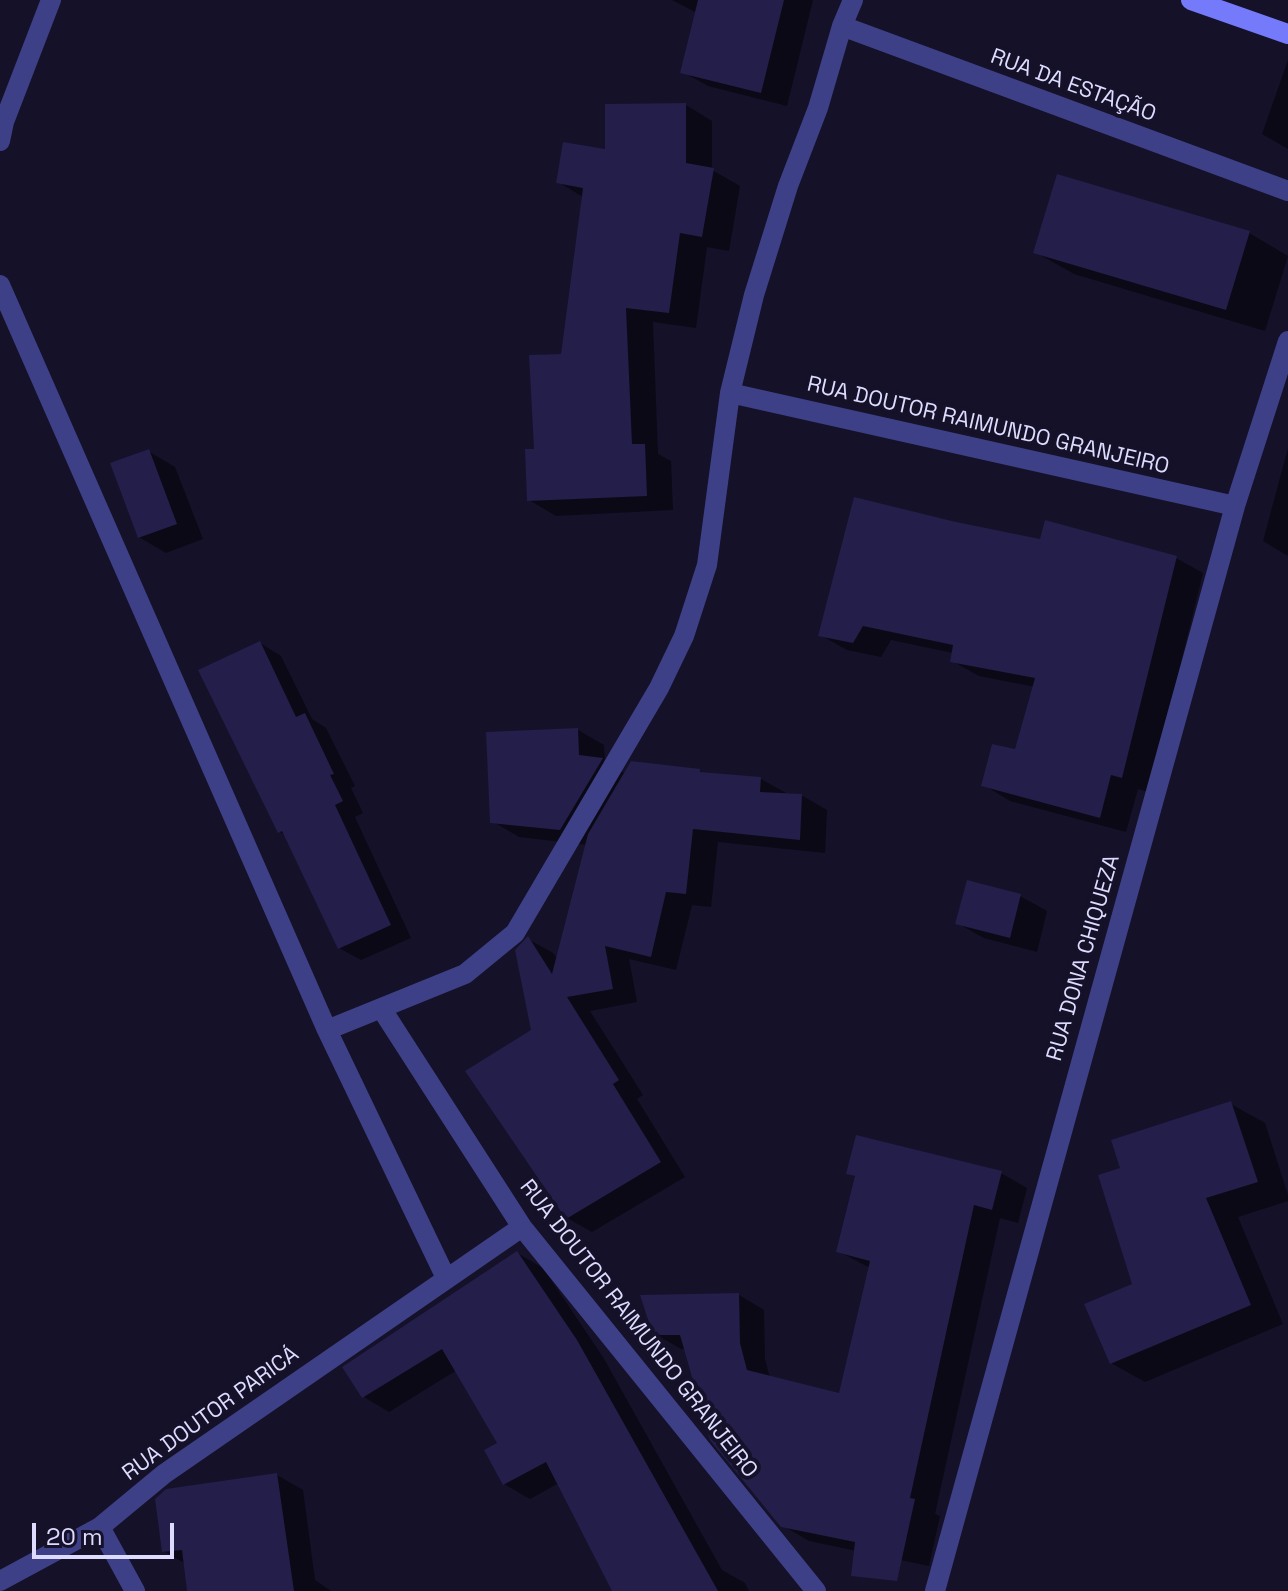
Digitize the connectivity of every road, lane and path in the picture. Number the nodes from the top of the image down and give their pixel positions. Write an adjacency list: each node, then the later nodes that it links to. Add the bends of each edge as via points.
1 (51, 0): 6 (street)
2 (853, 0): 4 (street)
3 (1191, 0): 5 (street)
4 (842, 26): 7 (street, RUA DA ESTAÇÃO); 10 (street, via 754,295)
5 (1288, 34)
6 (0, 141)
7 (1288, 191)
8 (0, 285): 14 (street)
9 (1288, 341): 11 (street, RUA DONA CHIQUEZA)
10 (730, 393): 12 (street, RUA DOUTOR RAIMUNDO GRANJEIRO); 13 (street, via 707,565 684,636 659,688 515,933 465,974)
11 (1279, 399): 12 (street, RUA DONA CHIQUEZA)
12 (1235, 506): 21 (street, RUA DONA CHIQUEZA)
13 (381, 1008): 14 (street); 15 (street, RUA DOUTOR RAIMUNDO GRANJEIRO)
14 (327, 1030): 16 (street)
15 (522, 1227): 16 (street, RUA DOUTOR PARICÁ); 20 (street, RUA DOUTOR RAIMUNDO GRANJEIRO)
16 (446, 1278): 17 (street, RUA DOUTOR PARICÁ, via 164,1474)
17 (100, 1527): 18 (street, RUA DOUTOR PARICÁ); 19 (street)
18 (0, 1581)
19 (135, 1591)
20 (816, 1591)
21 (935, 1591)

